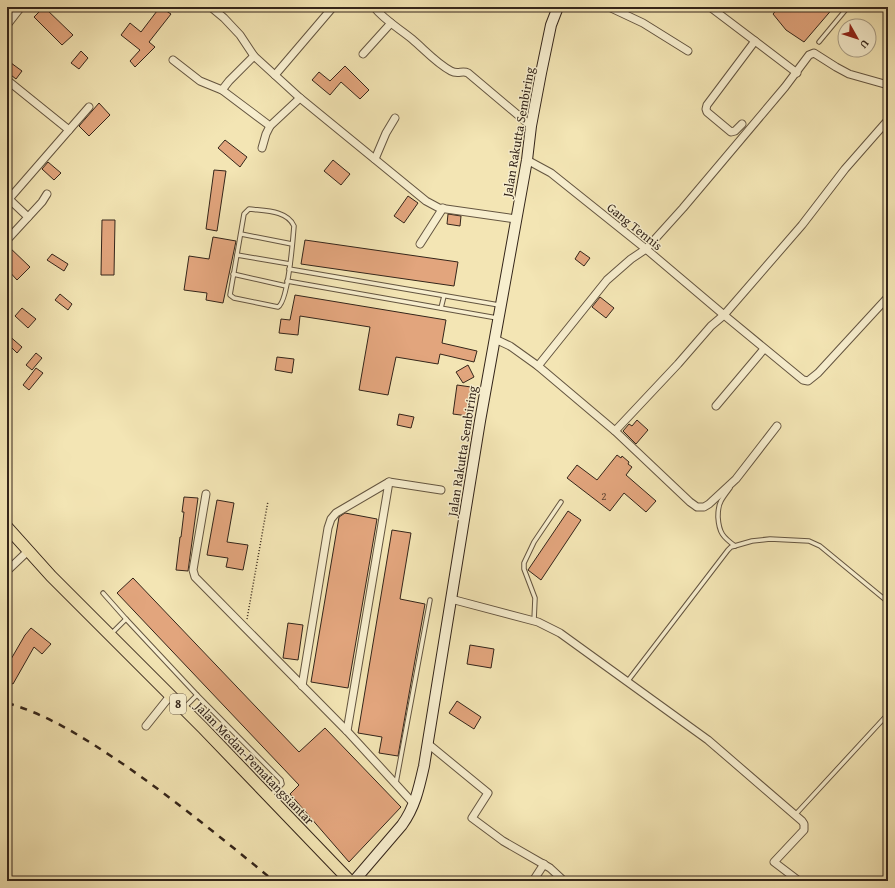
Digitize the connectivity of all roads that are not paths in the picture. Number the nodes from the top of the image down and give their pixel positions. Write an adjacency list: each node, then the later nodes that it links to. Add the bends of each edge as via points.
1 (21, 7): 10 (street)
2 (333, 7): 18 (street)
3 (374, 7): 9 (street)
4 (558, 7): 28 (main road, Jalan Rakutta Sembiring, via 551,25)
5 (608, 7): 13 (street, via 643,23)
6 (710, 7): 11 (street)
7 (848, 7): 12 (lane)
8 (212, 8): 15 (street, via 240,35)
9 (391, 23): 14 (street); 28 (street, via 450,71 457,74 468,73)
10 (7, 25)
11 (755, 41): 17 (street); 26 (street, via 706,109 731,132)
12 (819, 42)
13 (688, 51)
14 (363, 54)
15 (254, 56): 18 (street); 21 (street)
16 (173, 60): 21 (street, via 200,81)
17 (797, 73): 20 (street, via 809,55 814,53 849,74); 42 (street)
18 (275, 75): 22 (street)
19 (7, 80): 29 (street)
20 (888, 85)
21 (222, 90): 27 (street)
22 (300, 98): 27 (street); 31 (street)
23 (89, 108): 29 (street)
24 (395, 118): 31 (street)
25 (888, 120): 52 (street)
26 (742, 124)
27 (270, 126): 30 (street)
28 (531, 126): 32 (main road, Jalan Rakutta Sembiring)
29 (69, 130): 34 (street)
30 (262, 148)
31 (375, 159): 35 (street, via 426,201)
32 (527, 160): 37 (main road, Jalan Rakutta Sembiring); 42 (street, Gang Tennis, via 551,173)
33 (47, 194): 36 (street)
34 (8, 200): 36 (street)
35 (443, 208): 37 (street); 41 (street)
36 (28, 216): 39 (street)
37 (516, 219): 50 (main road, Jalan Rakutta Sembiring)
38 (240, 234): 40 (lane); 40 (lane, via 244,214 249,209 279,213 293,223); 43 (lane)
39 (7, 240)
40 (292, 244): 44 (lane)
41 (420, 244)
42 (646, 249): 52 (street, Gang Tennis); 56 (street, via 607,280)
43 (237, 255): 44 (lane); 46 (lane)
44 (290, 264): 45 (lane)
45 (289, 269): 47 (lane); 48 (lane)
46 (233, 274): 47 (lane); 47 (lane, via 230,295 234,298 278,307 282,302)
47 (286, 283): 51 (lane)
48 (444, 296): 50 (lane); 51 (lane)
49 (888, 297): 55 (street, Gang Tennis, via 808,381 802,380)
50 (500, 305): 53 (main road, Jalan Rakutta Sembiring)
51 (441, 308): 53 (lane)
52 (724, 315): 55 (street, Gang Tennis); 59 (street)
53 (498, 318): 54 (main road, Jalan Rakutta Sembiring)
54 (495, 339): 56 (street, via 510,346); 70 (main road, Jalan Rakutta Sembiring)
55 (764, 348): 57 (street)
56 (538, 366): 59 (street)
57 (716, 406)
58 (777, 426): 60 (street)
59 (615, 431): 60 (street, via 697,507 704,508)
60 (736, 479): 66 (lane, via 718,509 721,533)
61 (389, 482): 62 (street); 77 (street, via 336,513 328,528); 83 (street)
62 (441, 490)
63 (206, 494): 77 (street, via 193,570 195,577)
64 (561, 502): 74 (lane, via 534,542 524,563 524,570 535,598)
65 (7, 527): 67 (highway, Jalan Medan-Pematangsiantar / 8)
66 (735, 546): 72 (lane, via 770,539 810,541 820,546); 76 (lane, via 728,550)
67 (28, 551): 68 (street); 75 (highway, Jalan Medan-Pematangsiantar / 8)
68 (7, 571)
69 (103, 593): 73 (lane)
70 (451, 599): 74 (street); 84 (main road, Jalan Rakutta Sembiring)
71 (430, 600): 85 (lane)
72 (888, 602)
73 (126, 619): 75 (lane); 78 (lane)
74 (534, 621): 76 (street, via 560,633)
75 (110, 635): 79 (highway, Jalan Medan-Pematangsiantar / 8)
76 (627, 682): 88 (street, via 708,740)
77 (302, 686): 83 (street)
78 (197, 695): 80 (lane); 86 (lane, via 281,780 282,784)
79 (170, 696): 80 (highway, Jalan Medan-Pematangsiantar / 8); 82 (street)
80 (183, 708): 86 (highway, Jalan Medan-Pematangsiantar / 8)
81 (888, 714): 88 (lane)
82 (146, 726)
83 (347, 731): 85 (street)
84 (427, 743): 87 (main road, Jalan Rakutta Sembiring); 89 (street, via 488,793 472,818 503,841)
85 (396, 784): 87 (street)
86 (269, 798): 90 (highway, Jalan Medan-Pematangsiantar / 8)
87 (414, 804): 91 (main road, Jalan Rakutta Sembiring, via 402,825)
88 (795, 815): 94 (street, via 804,824 804,830 774,862)
89 (544, 864): 92 (street); 93 (street)
90 (350, 881)
91 (354, 881)
92 (533, 881)
93 (564, 881)
94 (799, 881)

